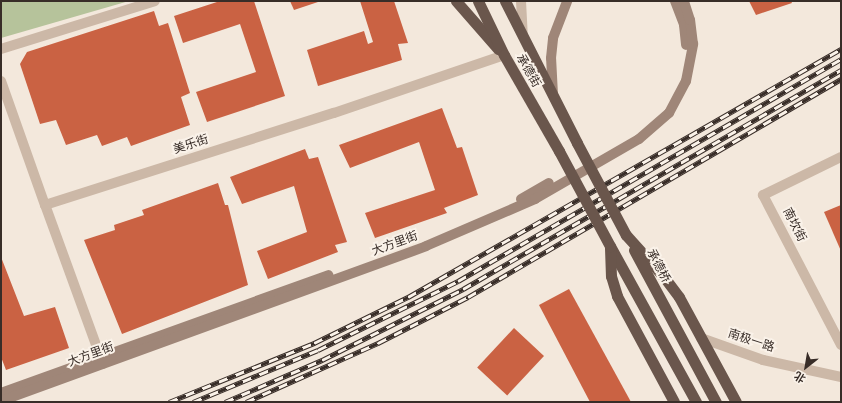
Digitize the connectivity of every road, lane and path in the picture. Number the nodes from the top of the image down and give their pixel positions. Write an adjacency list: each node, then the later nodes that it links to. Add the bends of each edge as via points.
1 (155, 1): 12 (street)
2 (456, 1): 13 (highway)
3 (478, 1): 13 (highway, 承德街)
4 (505, 1): 10 (highway, 承德街)
5 (511, 1): 10 (highway)
6 (521, 1): 11 (street)
7 (567, 1): 15 (main road, via 553,38)
8 (675, 1): 23 (main road, 大方里街, via 686,34 684,62 670,99 652,123 528,195 462,226)
9 (684, 1): 23 (main road, 大方里街, via 693,44 686,81 669,112 639,139 535,199 426,246)
10 (514, 19): 11 (highway, 承德街)
11 (523, 38): 15 (highway, 承德街)
12 (1, 50)
13 (504, 55): 18 (street, 美乐街, via 327,116); 20 (highway, 承德街, bridge)
14 (1, 81): 18 (street)
15 (553, 97): 16 (highway, 承德街)
16 (577, 143): 19 (highway, 承德桥, bridge)
17 (841, 157): 22 (street, 南坎街, via 763,195)
18 (45, 205): 23 (street)
19 (626, 235): 21 (highway, via 664,277); 29 (highway, 承德桥)
20 (610, 246): 27 (highway, via 611,276 617,296); 28 (highway)
21 (701, 338): 24 (street, 南极一路, via 763,360); 30 (highway)
22 (841, 345)
23 (101, 361): 25 (main road, 大方里街); 26 (main road, 大方里街)
24 (841, 377)
25 (1, 393)
26 (1, 401)
27 (674, 402)
28 (696, 402)
29 (716, 402)
30 (736, 402)

